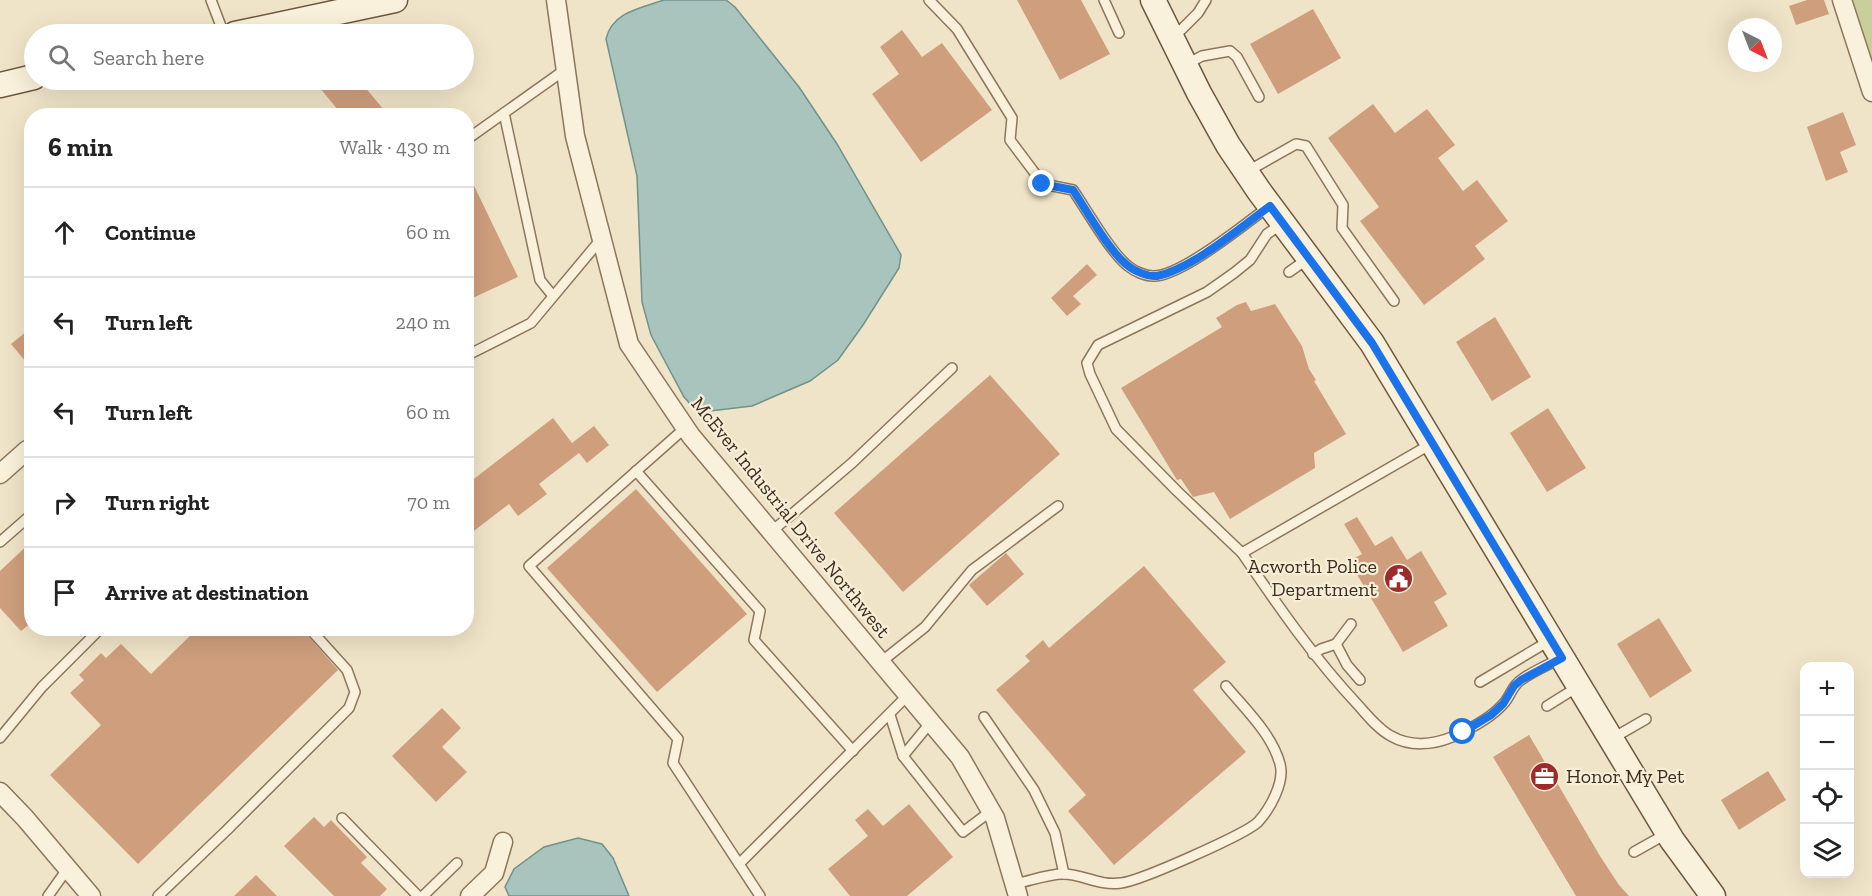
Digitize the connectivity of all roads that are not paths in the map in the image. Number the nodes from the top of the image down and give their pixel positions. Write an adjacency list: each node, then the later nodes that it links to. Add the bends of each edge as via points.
1 (211, 0): 9 (lane)
2 (395, 0): 10 (street)
3 (556, 0): 14 (street, McEver Industrial Drive Northwest)
4 (929, 0): 22 (lane, via 957,29 1012,118 1010,140 1042,184 1073,190 1127,266 1154,276 1173,271)
5 (1104, 0): 11 (lane)
6 (1153, 0): 12 (street)
7 (1206, 0): 12 (lane)
8 (1842, 0): 17 (street)
9 (220, 24)
10 (282, 24)
11 (1119, 33)
12 (1172, 39): 13 (street)
13 (1185, 65): 18 (lane, via 1202,56 1230,51); 21 (street)
14 (566, 69): 19 (lane); 23 (street, McEver Industrial Drive Northwest, via 575,136)
15 (24, 79): 16 (street)
16 (0, 85)
17 (1872, 92)
18 (1259, 96)
19 (504, 113): 20 (lane); 26 (lane, via 540,280)
20 (474, 134)
21 (1246, 172): 22 (street); 27 (lane, via 1296,144 1306,146 1343,206 1342,228)
22 (1277, 214): 24 (street); 39 (lane, via 1250,260 1234,273 1207,292 1098,345 1087,363 1116,429)
23 (602, 238): 26 (lane); 30 (street, McEver Industrial Drive Northwest, via 629,344)
24 (1309, 258): 25 (lane); 31 (street, via 1372,343)
25 (1289, 272)
26 (553, 296): 28 (lane, via 531,323)
27 (1394, 301)
28 (474, 352)
29 (952, 368): 37 (lane, via 852,464)
30 (686, 428): 33 (lane); 37 (street, McEver Industrial Drive Northwest)
31 (1433, 443): 39 (lane); 44 (street)
32 (24, 453): 34 (street)
33 (636, 471): 59 (lane, via 760,611 754,640); 68 (lane, via 529,566 678,739 673,763)
34 (0, 474)
35 (1058, 506): 46 (lane, via 972,570 925,627)
36 (24, 520): 38 (lane)
37 (771, 532): 46 (street, McEver Industrial Drive Northwest)
38 (0, 542)
39 (1242, 553): 45 (lane)
40 (1352, 624): 43 (lane)
41 (93, 636): 57 (lane, via 42,687)
42 (316, 636): 74 (lane, via 347,670 355,692 349,708)
43 (1336, 644): 45 (lane); 47 (lane)
44 (1557, 649): 45 (lane, via 1514,686 1503,704 1475,726 1441,741 1419,744 1398,740 1381,730); 48 (lane); 50 (street)
45 (1314, 654)
46 (880, 662): 51 (street, McEver Industrial Drive Northwest)
47 (1360, 680)
48 (1480, 682)
49 (1226, 686): 70 (lane, via 1272,743 1281,767 1275,798 1257,823 1146,877 1124,883 1105,884)
50 (1579, 686): 52 (lane); 58 (street)
51 (908, 695): 53 (lane); 56 (street, McEver Industrial Drive Northwest)
52 (1547, 706)
53 (890, 715): 59 (lane); 60 (lane)
54 (984, 717): 70 (lane, via 1034,790 1055,833)
55 (1646, 719): 58 (lane)
56 (931, 722): 60 (lane); 62 (street, McEver Industrial Drive Northwest, via 960,757)
57 (0, 738)
58 (1611, 740): 64 (street)
59 (853, 751): 68 (lane)
60 (903, 756): 62 (lane, via 963,832)
61 (0, 792): 69 (street)
62 (991, 811): 71 (street, McEver Industrial Drive Northwest)
63 (342, 818): 75 (lane)
64 (1668, 833): 66 (lane); 79 (street)
65 (503, 842): 77 (street, via 494,873)
66 (1634, 852)
67 (457, 863): 76 (lane)
68 (740, 864): 78 (lane)
69 (68, 868): 72 (lane); 73 (street)
70 (1064, 874): 71 (lane)
71 (1016, 890)
72 (48, 896)
73 (91, 896)
74 (158, 896)
75 (418, 896)
76 (423, 896)
77 (471, 896)
78 (760, 896)
79 (1713, 896)

